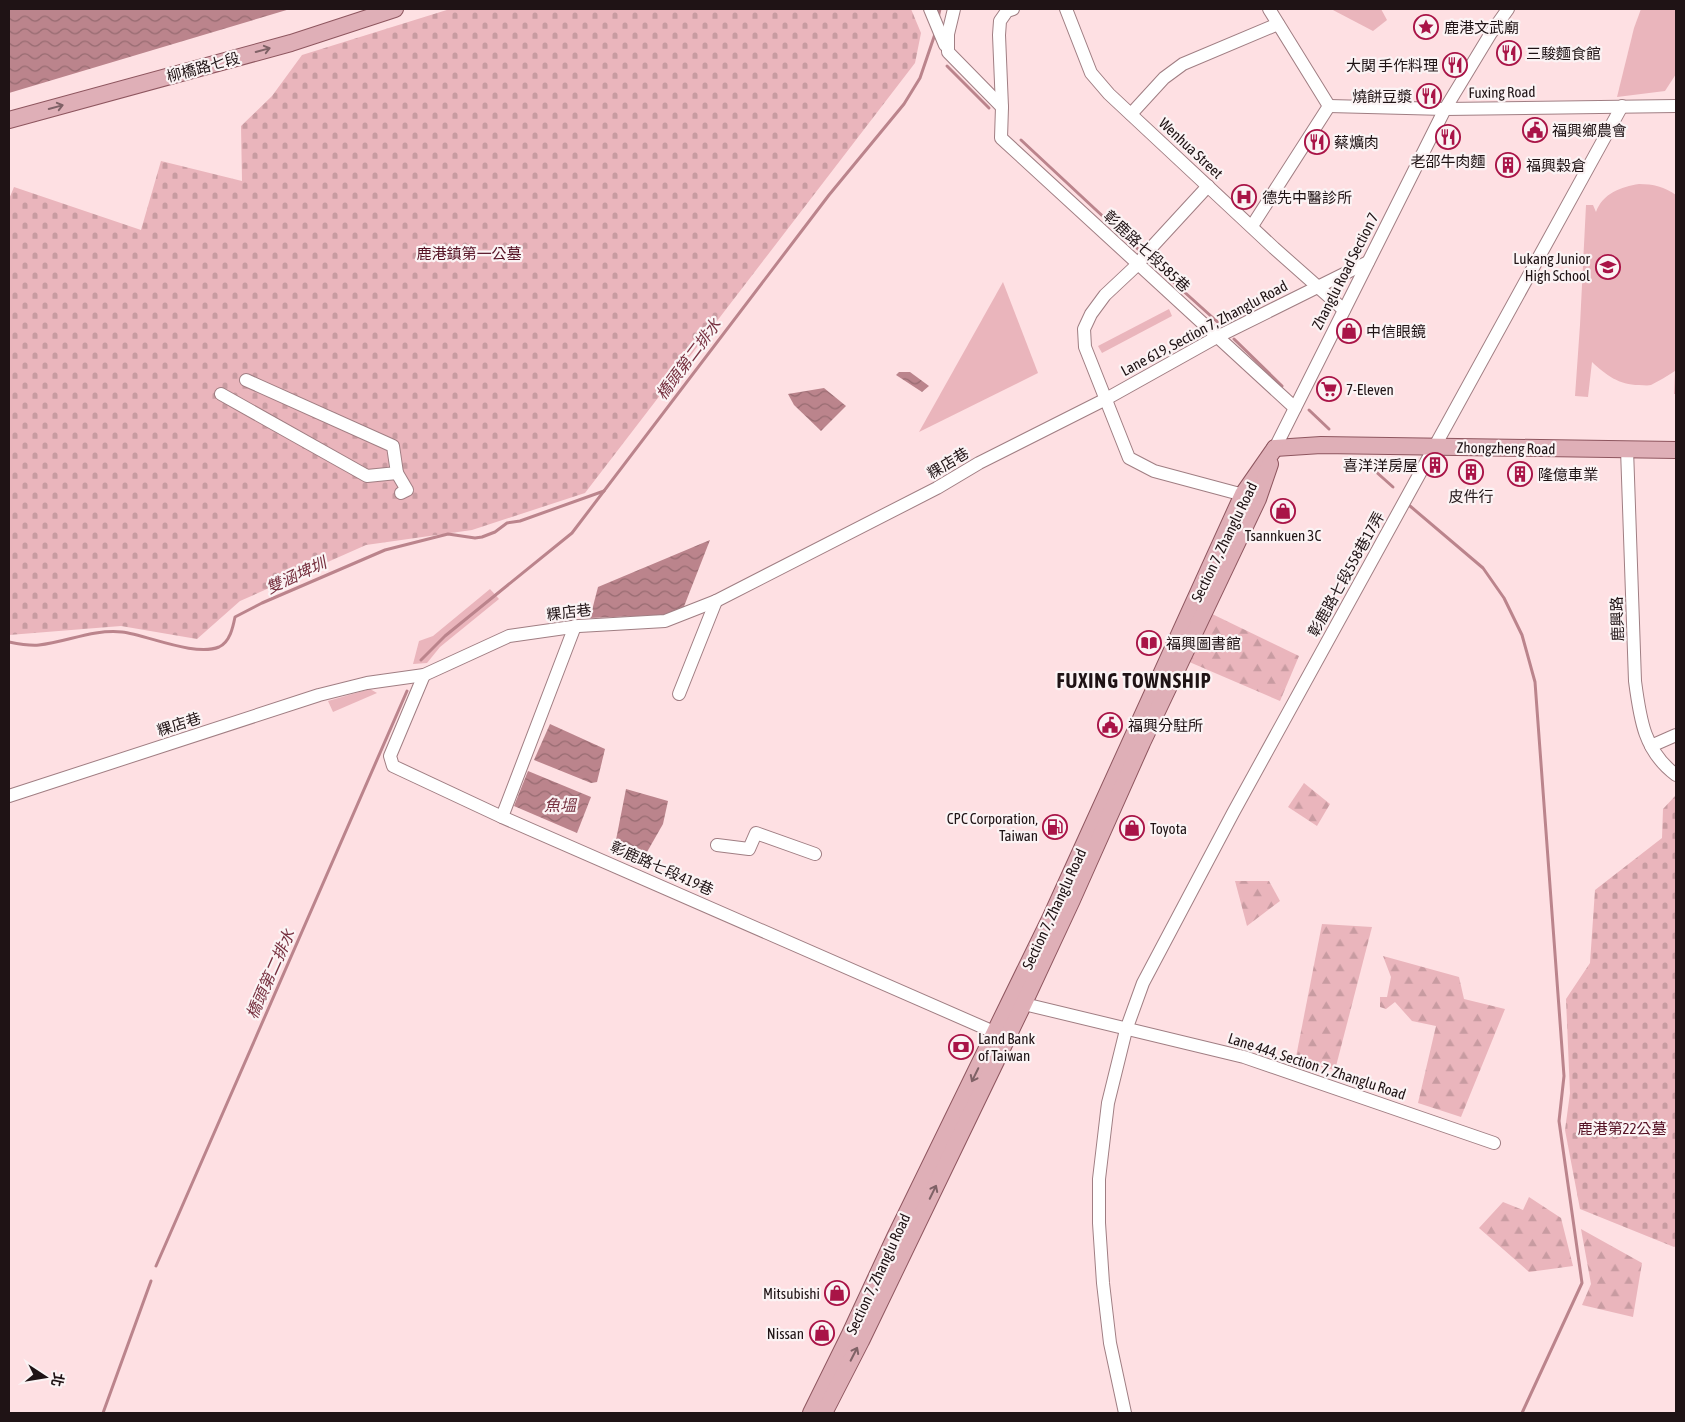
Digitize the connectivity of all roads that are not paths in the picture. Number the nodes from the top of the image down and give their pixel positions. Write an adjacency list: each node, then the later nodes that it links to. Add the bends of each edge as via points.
1 (395, 9): 16 (main road, 柳橋路七段, one-way to 1, via 291,43)
2 (930, 9): 9 (street)
3 (954, 9): 9 (street)
4 (1013, 9): 13 (street, 彰鹿路七段585巷, via 1007,11 1000,21)
5 (1066, 9): 15 (street, Wenhua Street, via 1091,73)
6 (1269, 9): 8 (street)
7 (1508, 9): 14 (street, Zhanglu Road Section 7)
8 (1278, 24): 10 (street); 15 (street, via 1183,64 1164,78)
9 (948, 52): 13 (street)
10 (1329, 106): 14 (street, Fuxing Road); 18 (street)
11 (1622, 106): 12 (street, Fuxing Road); 14 (street, Fuxing Road); 28 (street, 彰鹿路七段558巷17弄)
12 (1676, 106)
13 (1002, 107): 20 (street, 彰鹿路七段585巷, via 1001,138)
14 (1445, 109): 19 (street, Zhanglu Road Section 7)
15 (1131, 114): 17 (street, Wenhua Street)
16 (9, 120)
17 (1208, 186): 18 (street, Wenhua Street); 20 (street)
18 (1252, 226): 21 (street, Wenhua Street)
19 (1368, 262): 21 (street, Lane 619, Section 7, Zhanglu Road); 22 (street, Zhanglu Road Section 7)
20 (1138, 265): 23 (street, 彰鹿路七段585巷); 26 (street, via 1105,295 1084,328 1085,347)
21 (1317, 287): 22 (street, Wenhua Street); 23 (street, Lane 619, Section 7, Zhanglu Road)
22 (1344, 310): 27 (street, Zhanglu Road Section 7)
23 (1217, 337): 26 (street, Lane 619, Section 7, Zhanglu Road); 27 (street, 彰鹿路七段585巷)
24 (246, 380): 32 (street, via 393,446)
25 (221, 394): 32 (street, via 367,476)
26 (1106, 399): 34 (street, via 1129,458 1154,471); 35 (street, 粿店巷)
27 (1295, 408): 29 (street, Zhanglu Road Section 7)
28 (1434, 446): 29 (main road, Zhongzheng Road, via 1320,444); 30 (main road, Zhongzheng Road); 47 (street, 彰鹿路七段558巷17弄, via 1156,955)
29 (1275, 448): 34 (main road, Section 7, Zhanglu Road)
30 (1627, 450): 31 (main road, Zhongzheng Road); 40 (street, 鹿興路, via 1635,681 1639,714)
31 (1676, 450)
32 (397, 472): 33 (street)
33 (407, 490)
34 (1251, 497): 46 (main road, Section 7, Zhanglu Road, via 1138,722)
35 (716, 601): 36 (street, 粿店巷, via 664,621); 38 (street)
36 (575, 626): 37 (street, 粿店巷, via 509,636); 43 (street)
37 (424, 676): 42 (street, 粿店巷, via 319,695); 43 (street, 彰鹿路七段419巷, via 390,756 393,766)
38 (679, 694)
39 (1676, 735): 40 (street)
40 (1651, 746): 41 (street, 鹿興路, via 1663,765)
41 (1676, 775)
42 (9, 796)
43 (502, 817): 48 (street, 彰鹿路七段419巷)
44 (717, 845): 45 (street, via 749,849 756,833)
45 (815, 854)
46 (1017, 1002): 47 (street, Lane 444, Section 7, Zhanglu Road); 48 (main road, Section 7, Zhanglu Road)
47 (1126, 1030): 49 (street, Lane 444, Section 7, Zhanglu Road, via 1244,1057); 52 (street, 彰鹿路七段558巷17弄, via 1108,1104 1099,1179 1103,1282 1110,1343)
48 (1001, 1036): 50 (main road, Section 7, Zhanglu Road, one-way to 50); 51 (main road, Section 7, Zhanglu Road, one-way to 48, via 865,1332)
49 (1494, 1143)
50 (811, 1413)
51 (824, 1413)
52 (1125, 1413)

